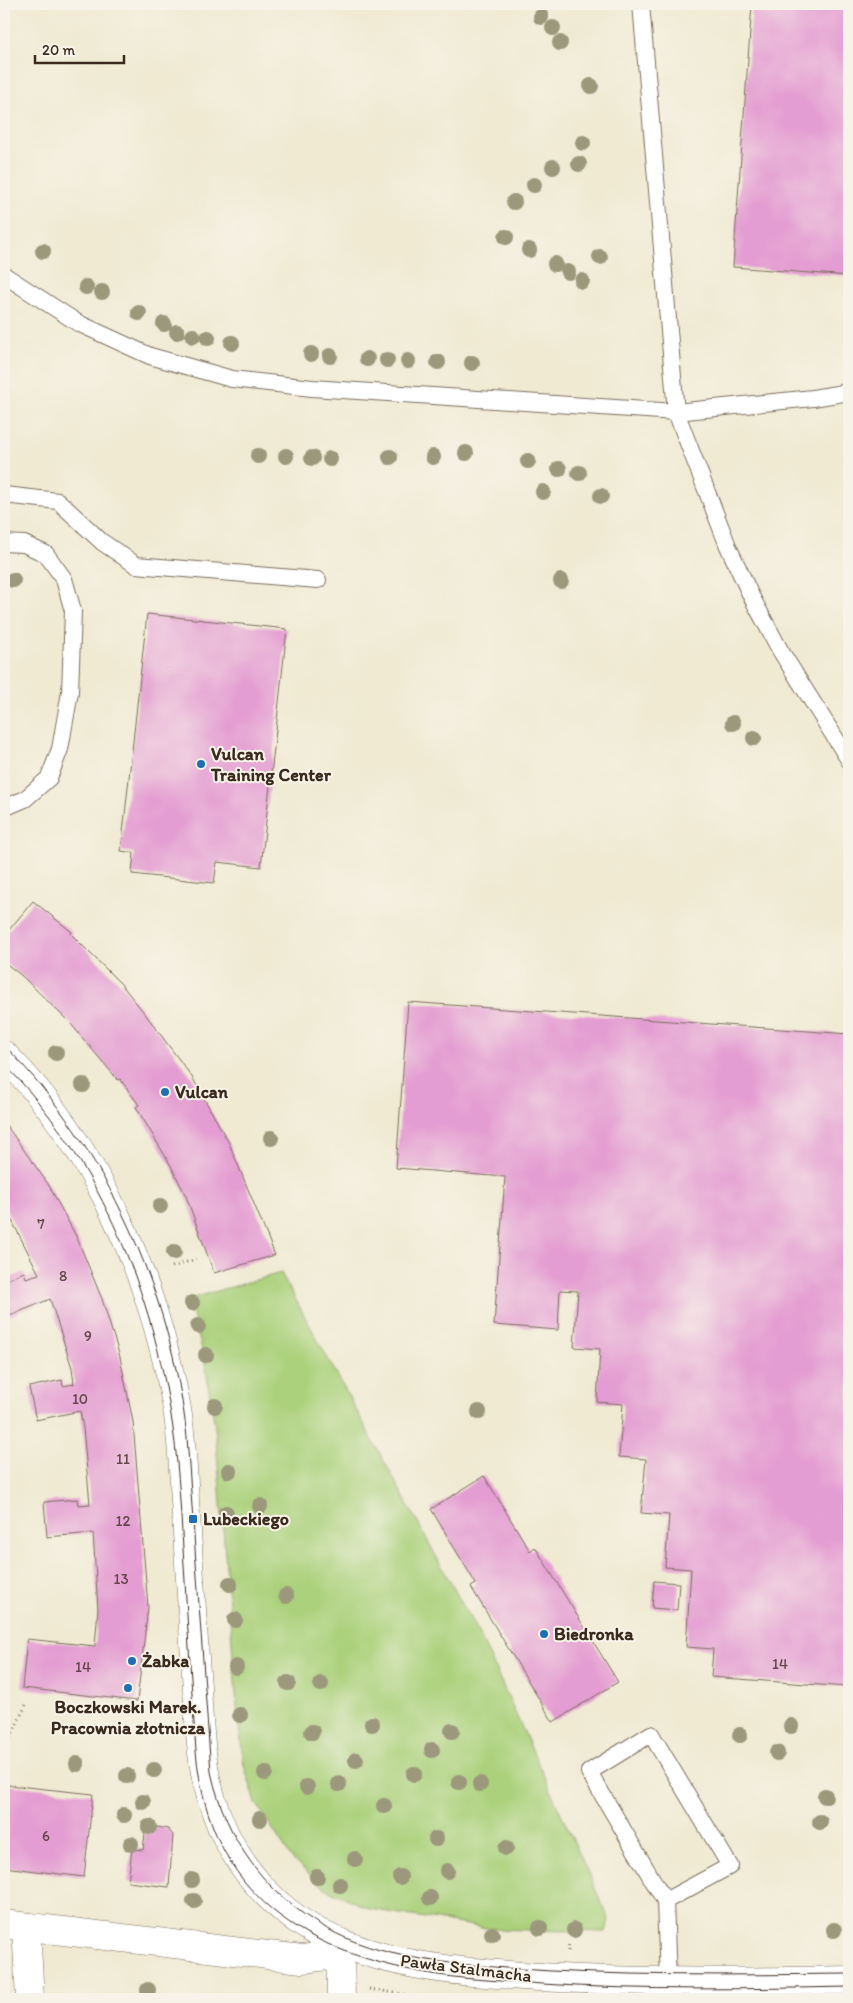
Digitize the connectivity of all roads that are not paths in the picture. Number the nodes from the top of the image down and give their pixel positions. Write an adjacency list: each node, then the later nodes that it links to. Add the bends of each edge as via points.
1 (642, 4): 4 (lane)
2 (4, 275): 4 (lane, via 78,323 150,356 232,379 312,388)
3 (849, 392): 4 (lane)
4 (676, 412): 8 (lane, via 751,596 780,650)
5 (4, 495): 7 (lane, via 58,501 102,542 136,565)
6 (4, 542): 9 (lane, via 24,544 46,554 64,579 73,611 70,692 60,749 50,778 24,799)
7 (318, 580)
8 (849, 760)
9 (4, 808)
10 (4, 1054): 13 (street, Pawła Stalmacha, via 58,1117 95,1174 132,1253 159,1330 179,1424 202,1749 214,1809 234,1853 260,1888 300,1923)
11 (665, 1901): 11 (lane, via 730,1866 651,1734 589,1772); 15 (lane)
12 (15, 1926): 13 (street, via 302,1958 327,1956); 16 (street)
13 (340, 1943): 15 (street, Pawła Stalmacha, via 395,1960 454,1970 575,1979); 17 (street)
14 (849, 1980): 15 (street, Pawła Stalmacha)
15 (671, 1991)
16 (30, 1999)
17 (341, 1999)

